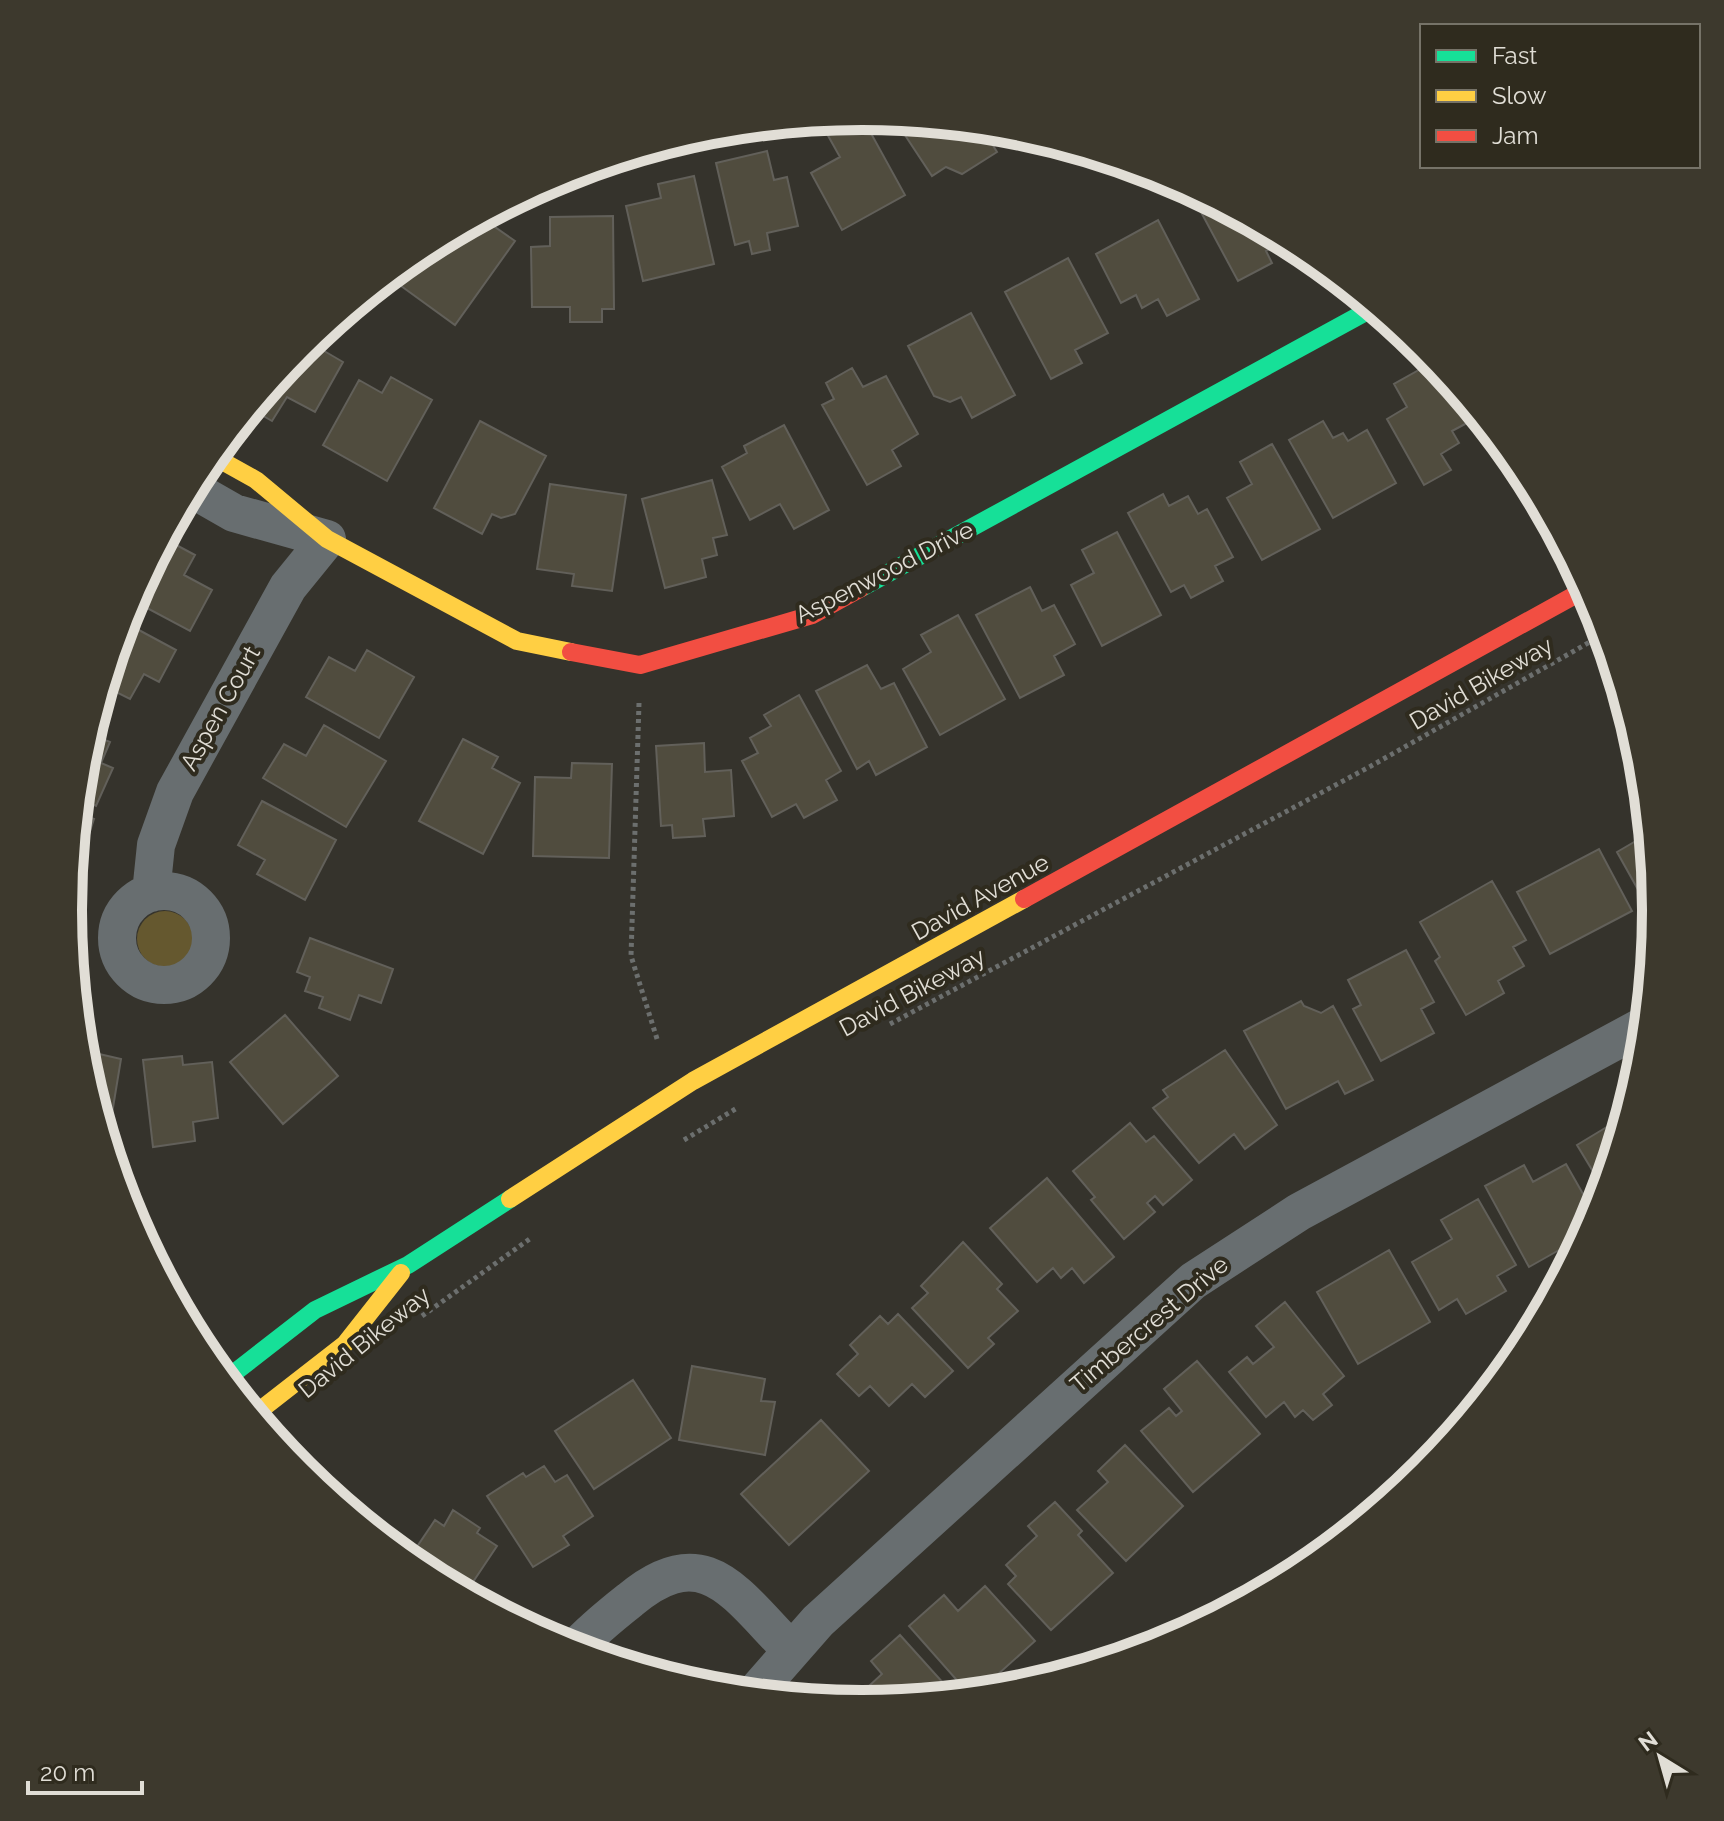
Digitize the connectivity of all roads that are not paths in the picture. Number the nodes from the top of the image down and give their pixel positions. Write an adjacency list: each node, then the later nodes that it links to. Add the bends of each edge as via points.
1 (1363, 313): 4 (main road, Aspenwood Drive, via 812,615 640,665 517,641)
2 (224, 462): 4 (main road, Aspenwood Drive, via 256,480)
3 (202, 495): 4 (street, Aspenwood Drive, via 234,513)
4 (327, 539): 6 (street, Aspen Court, via 288,587 175,792 156,845)
5 (1575, 595): 8 (main road, David Avenue, via 693,1081)
6 (151, 893)
7 (1632, 1032): 12 (street, Timbercrest Drive, via 1299,1212 1193,1281)
8 (408, 1265): 9 (main road, David Avenue, via 315,1310); 10 (main road, David Avenue, via 345,1344)
9 (234, 1373)
10 (262, 1408)
11 (586, 1639): 12 (street, via 651,1583 685,1571 722,1583)
12 (790, 1649): 13 (street, Timbercrest Drive)
13 (762, 1684)

